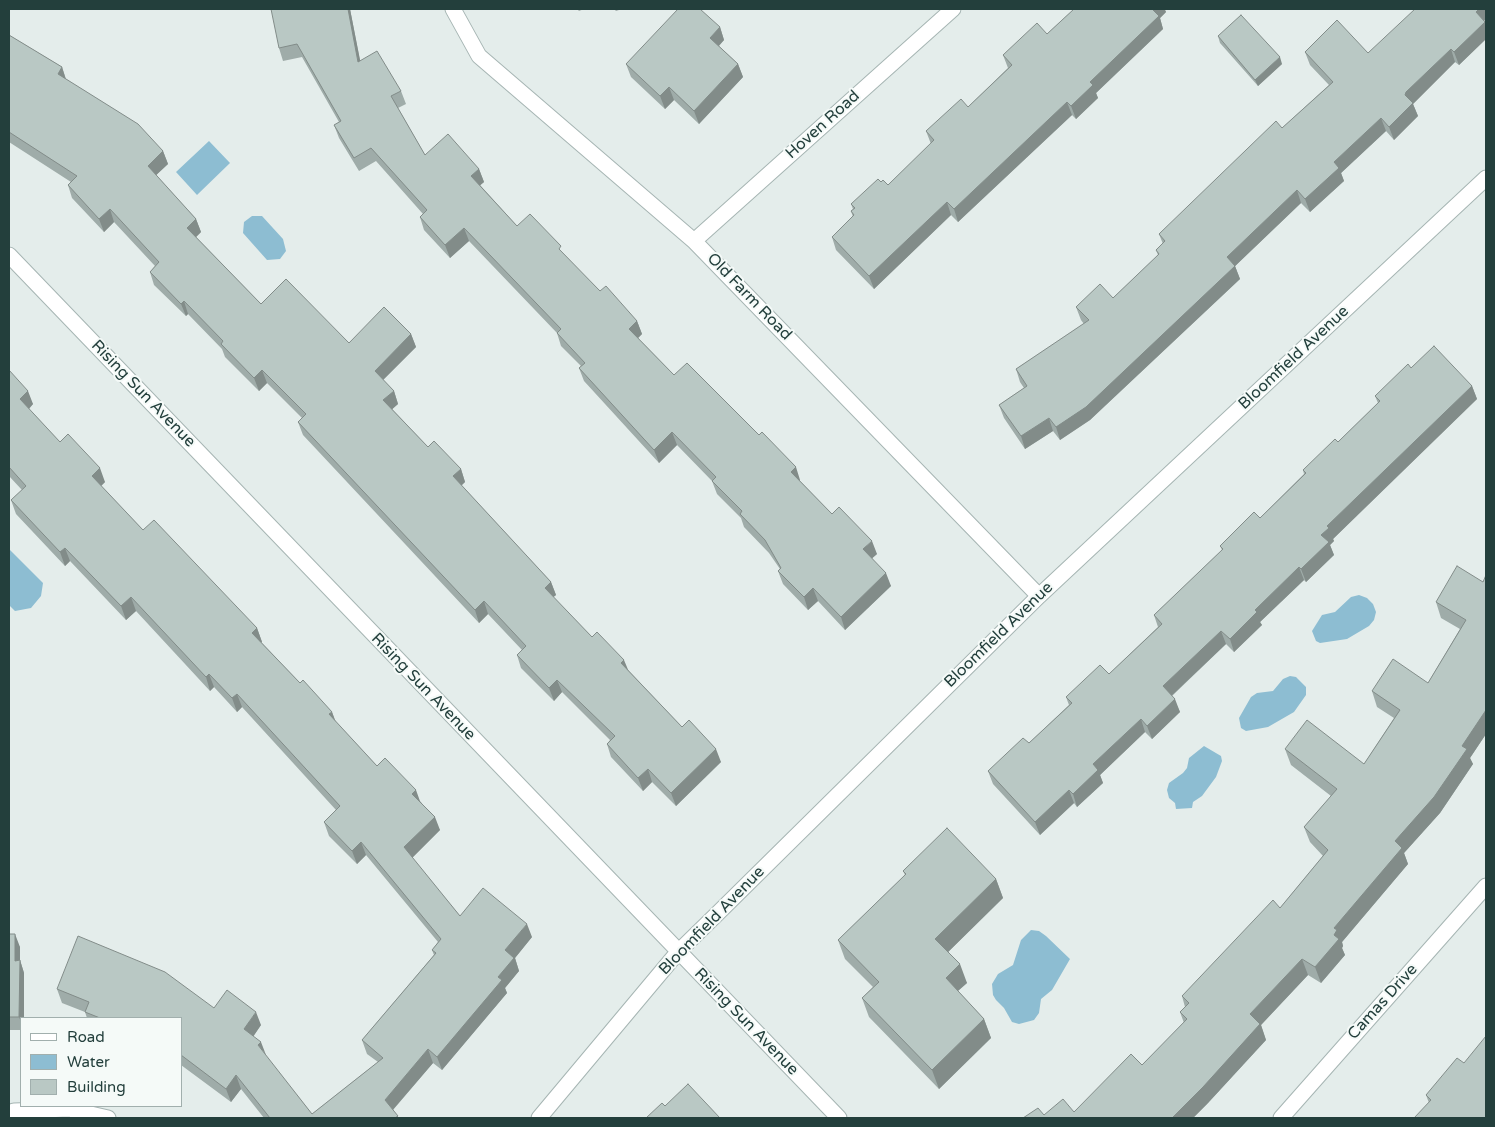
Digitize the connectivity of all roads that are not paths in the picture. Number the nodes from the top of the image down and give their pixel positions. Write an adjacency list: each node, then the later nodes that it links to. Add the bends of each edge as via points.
1 (453, 9): 4 (street, Old Farm Road, via 479,56)
2 (953, 9): 4 (street, Hoven Road)
3 (1486, 178): 6 (street, Bloomfield Avenue)
4 (694, 241): 6 (street, Old Farm Road)
5 (9, 255): 8 (street, Rising Sun Avenue)
6 (1039, 596): 8 (street, Bloomfield Avenue)
7 (1486, 886): 13 (street, Camas Drive)
8 (678, 952): 11 (street, Bloomfield Avenue); 12 (street, Rising Sun Avenue)
9 (9, 1113): 10 (street, via 70,1108)
10 (108, 1118)
11 (539, 1118)
12 (838, 1118)
13 (1281, 1118)

